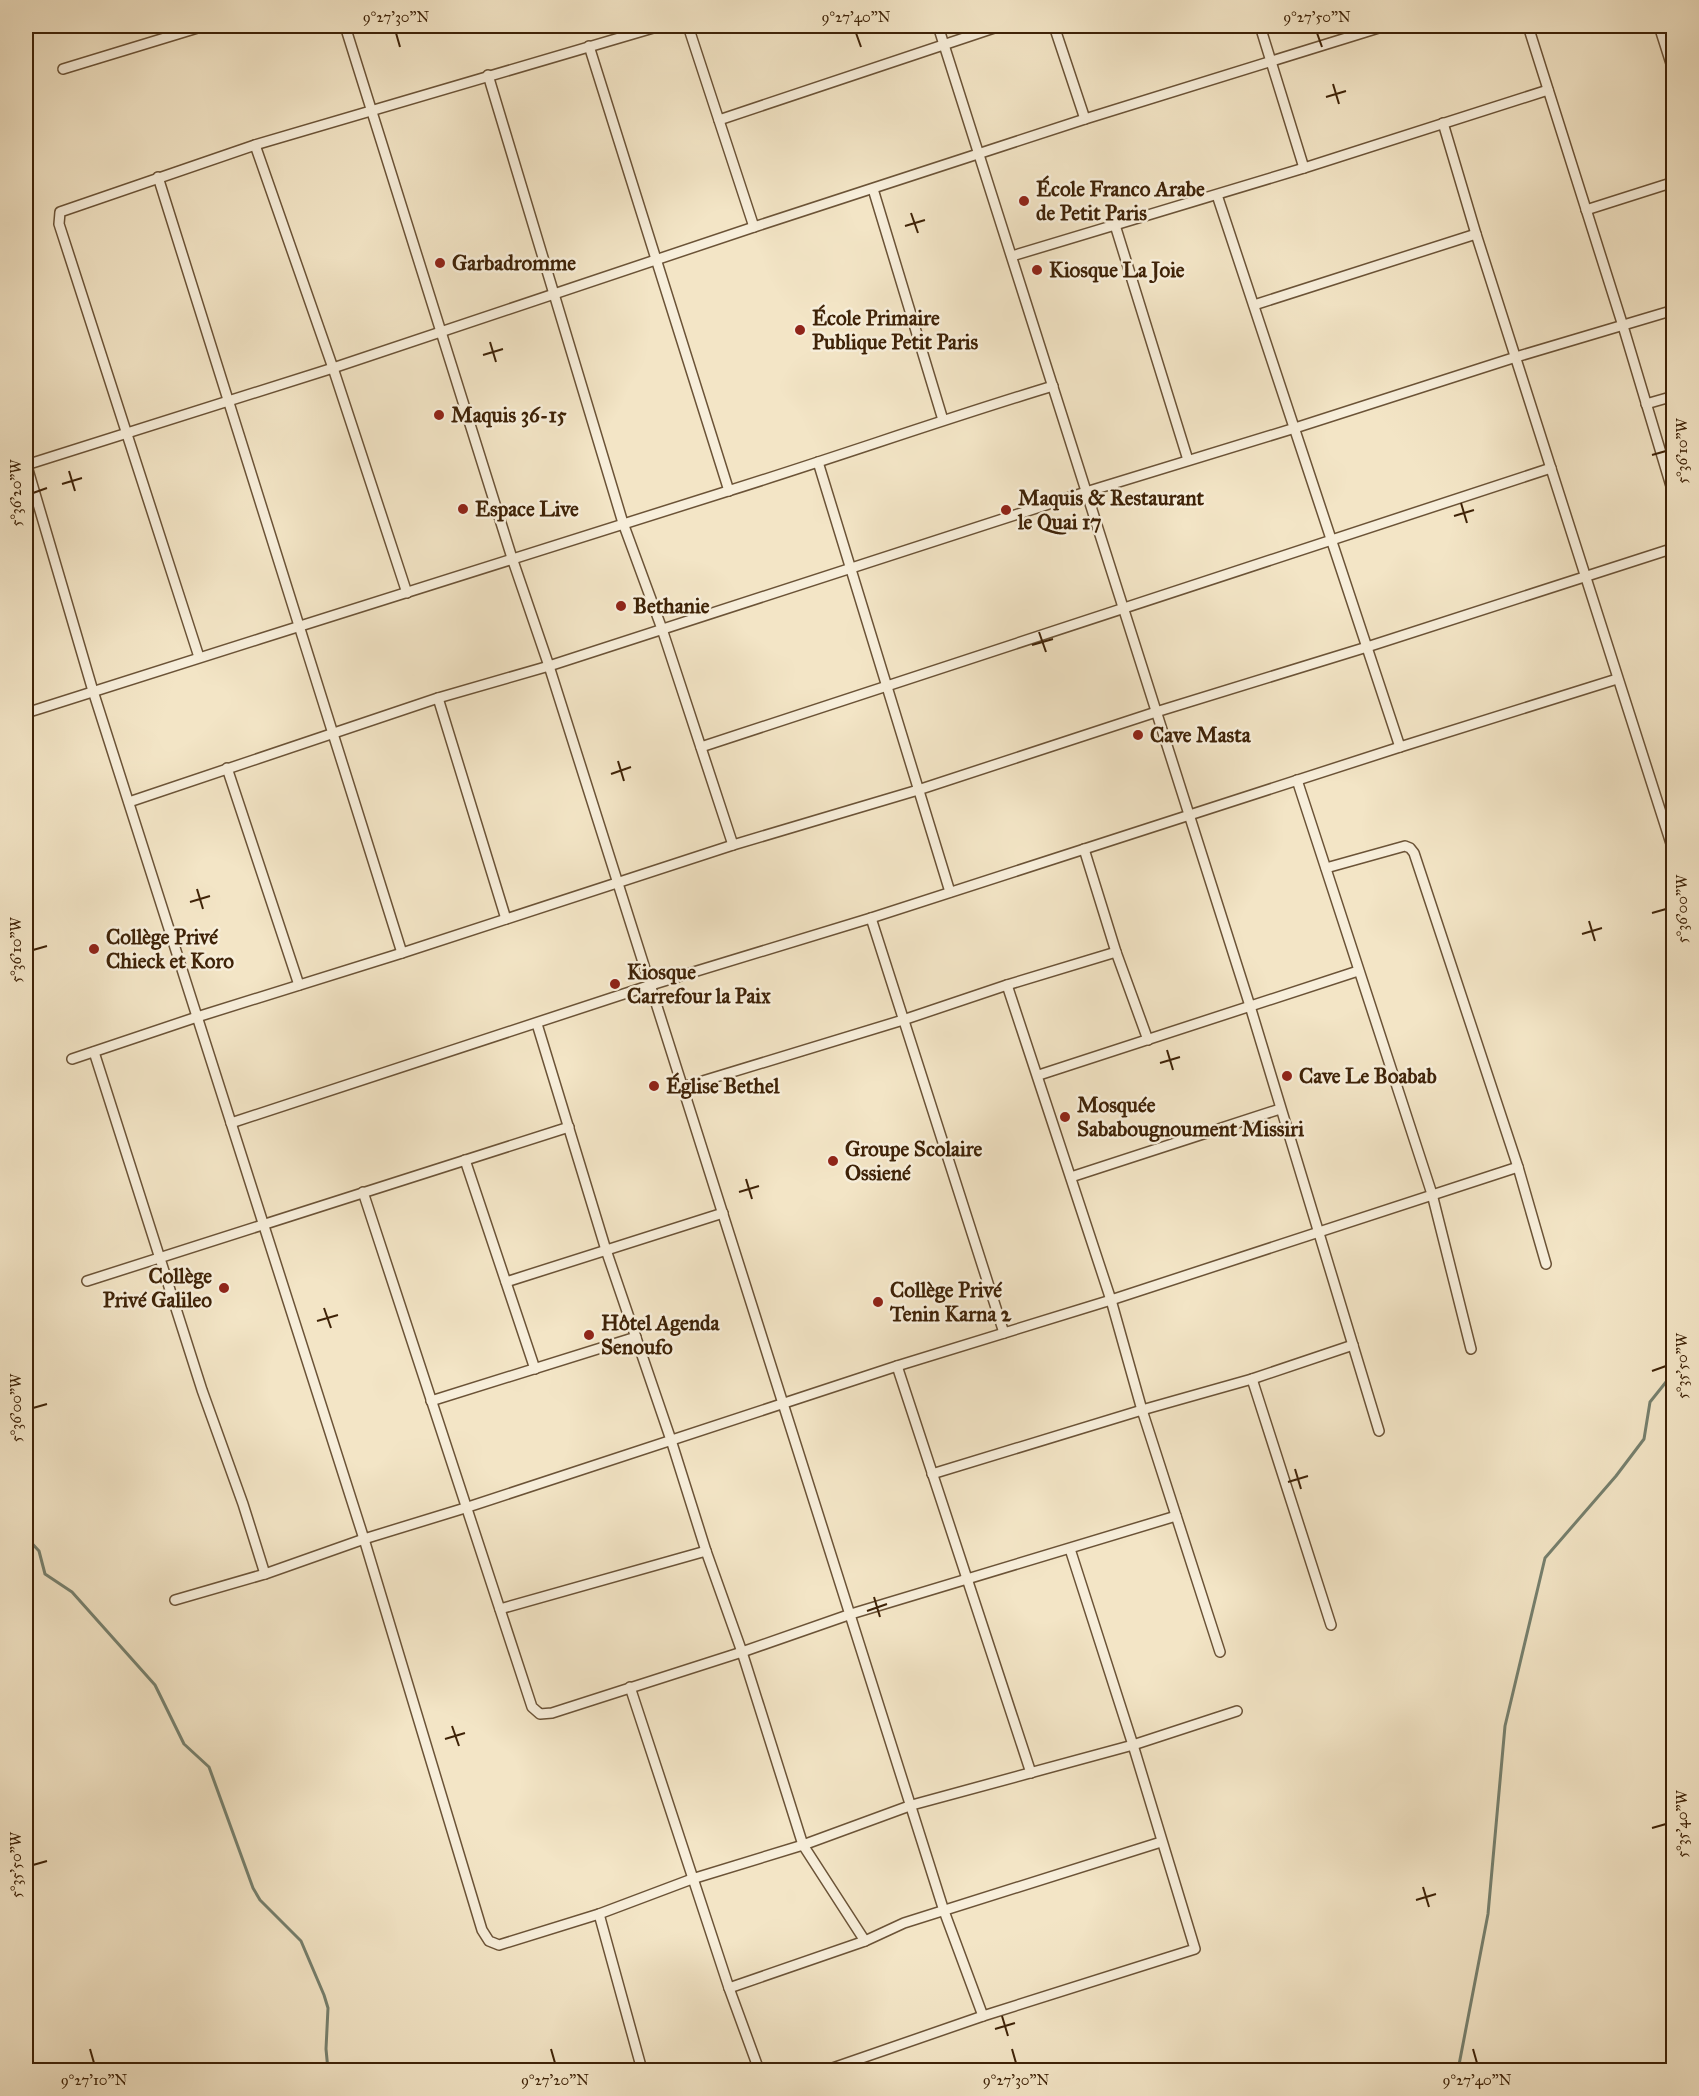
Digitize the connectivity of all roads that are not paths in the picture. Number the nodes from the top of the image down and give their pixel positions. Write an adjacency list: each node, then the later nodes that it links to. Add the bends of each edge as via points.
1 (204, 26): 15 (street)
2 (345, 26): 19 (street)
3 (660, 26): 13 (street)
4 (688, 26): 21 (street)
5 (938, 26): 12 (street)
6 (1000, 26): 12 (street)
7 (1054, 26): 20 (street)
8 (1260, 26): 14 (street)
9 (1385, 26): 14 (street)
10 (1528, 26): 18 (street)
11 (1659, 26): 16 (street)
12 (944, 44): 21 (street); 24 (street)
13 (589, 46): 17 (street); 35 (street)
14 (1271, 62): 20 (street); 25 (street)
15 (63, 69)
16 (1674, 73)
17 (488, 75): 19 (street); 36 (street)
18 (1548, 90): 22 (street); 30 (street)
19 (372, 111): 23 (street); 40 (street)
20 (1085, 119): 24 (street)
21 (719, 120): 32 (street)
22 (1443, 123): 25 (street); 33 (street)
23 (255, 145): 26 (street); 42 (street)
24 (980, 155): 28 (street); 34 (street)
25 (1304, 168): 29 (street)
26 (158, 177): 45 (street); 49 (street, via 60,212 59,224)
27 (1674, 183): 30 (street)
28 (873, 189): 32 (street); 47 (street)
29 (1218, 195): 31 (street); 37 (street)
30 (1586, 210): 39 (street)
31 (1114, 225): 34 (street); 50 (street)
32 (754, 227): 35 (street)
33 (1476, 234): 37 (street); 41 (street)
34 (1012, 256): 43 (street)
35 (657, 261): 36 (street); 54 (street)
36 (555, 294): 40 (street); 57 (street)
37 (1254, 305): 48 (street)
38 (1674, 310): 39 (street)
39 (1623, 326): 41 (street); 46 (street)
40 (442, 331): 42 (street); 60 (street)
41 (1515, 357): 48 (street); 53 (street)
42 (333, 368): 45 (street); 63 (street)
43 (1053, 386): 47 (street); 55 (street)
44 (1674, 396): 46 (street)
45 (227, 402): 49 (street); 65 (street)
46 (1646, 404): 56 (street)
47 (942, 420): 51 (street)
48 (1295, 429): 50 (street); 58 (street)
49 (126, 433): 52 (street); 68 (street)
50 (1188, 460): 55 (street)
51 (818, 462): 54 (street); 61 (street)
52 (26, 464): 72 (street)
53 (1551, 468): 58 (street); 62 (street)
54 (729, 491): 57 (street)
55 (1086, 492): 61 (street); 64 (street)
56 (1674, 496)
57 (623, 523): 60 (street); 66 (street)
58 (1332, 541): 64 (street); 67 (street)
59 (1674, 548): 62 (street)
60 (512, 558): 63 (street); 69 (street)
61 (851, 567): 66 (street); 71 (street)
62 (1584, 575): 67 (street); 70 (street)
63 (407, 593): 65 (street)
64 (1122, 608): 71 (street); 74 (street)
65 (298, 625): 68 (street); 76 (street)
66 (662, 629): 69 (street); 77 (street)
67 (1367, 647): 74 (street); 78 (street)
68 (199, 657): 72 (street)
69 (549, 666): 73 (street); 88 (street)
70 (1617, 679): 78 (street); 86 (street)
71 (888, 686): 77 (street); 81 (street)
72 (93, 692): 75 (street); 82 (street)
73 (438, 698): 76 (street); 91 (street)
74 (1156, 712): 81 (street); 83 (street)
75 (26, 713)
76 (334, 734): 79 (street); 93 (street)
77 (701, 747): 84 (street)
78 (1400, 747): 80 (street)
79 (227, 768): 82 (street); 96 (street)
80 (1297, 780): 83 (street); 87 (street)
81 (918, 790): 84 (street); 89 (street)
82 (129, 802): 99 (street)
83 (1189, 814): 85 (street); 98 (street)
84 (734, 845): 88 (street)
85 (1084, 849): 89 (street); 92 (street)
86 (1674, 853)
87 (1326, 868): 94 (street); 111 (street, via 1401,847 1410,848)
88 (618, 883): 91 (street); 97 (street)
89 (950, 892): 90 (street)
90 (871, 918): 97 (street); 100 (street)
91 (506, 920): 93 (street)
92 (1116, 952): 95 (street); 102 (street)
93 (402, 953): 96 (street)
94 (1359, 970): 98 (street); 114 (street)
95 (1007, 984): 100 (street); 105 (street)
96 (299, 985): 99 (street)
97 (651, 985): 101 (street); 106 (street)
98 (1250, 1006): 102 (street); 107 (street)
99 (197, 1017): 103 (street); 108 (street)
100 (903, 1020): 106 (street); 124 (street)
101 (537, 1024): 108 (street); 109 (street)
102 (1148, 1040): 105 (street)
103 (93, 1052): 104 (street); 119 (street)
104 (72, 1059)
105 (1039, 1075): 112 (street)
106 (683, 1087): 115 (street)
107 (1280, 1109): 112 (street); 117 (street)
108 (231, 1123): 116 (street)
109 (569, 1127): 110 (street); 118 (street)
110 (465, 1160): 113 (street); 122 (street)
111 (1518, 1167): 114 (street); 120 (street)
112 (1071, 1177): 123 (street)
113 (363, 1192): 116 (street); 131 (street)
114 (1432, 1194): 117 (street); 127 (street)
115 (723, 1213): 118 (street); 132 (street)
116 (264, 1224): 119 (street); 139 (street)
117 (1318, 1231): 123 (street); 126 (street)
118 (606, 1250): 122 (street); 125 (street)
119 (161, 1258): 121 (street); 142 (street)
120 (1546, 1264)
121 (87, 1281)
122 (506, 1282): 129 (street)
123 (1111, 1300): 124 (street); 133 (street)
124 (1004, 1333): 128 (street)
125 (636, 1337): 129 (street); 135 (street)
126 (1353, 1345): 130 (street); 134 (street)
127 (1471, 1349)
128 (897, 1366): 132 (street); 136 (street)
129 (535, 1369): 131 (street)
130 (1252, 1379): 133 (street); 147 (street)
131 (431, 1401): 137 (street)
132 (784, 1403): 135 (street); 146 (street)
133 (1142, 1410): 136 (street); 138 (street)
134 (1379, 1431)
135 (671, 1440): 137 (street); 141 (street)
136 (932, 1474): 143 (street)
137 (465, 1508): 139 (street); 145 (street)
138 (1176, 1516): 140 (street); 149 (street)
139 (364, 1539): 142 (street); 159 (street, via 482,1930 489,1941 499,1945)
140 (1070, 1549): 143 (street); 152 (street)
141 (706, 1551): 145 (street); 148 (street)
142 (265, 1575): 144 (street)
143 (966, 1580): 146 (street); 153 (street)
144 (175, 1600)
145 (500, 1609): 150 (street, via 532,1707 540,1714)
146 (851, 1614): 148 (street); 154 (street)
147 (1331, 1625)
148 (742, 1652): 150 (street); 156 (street)
149 (1220, 1652)
150 (630, 1687): 157 (street)
151 (1237, 1711): 152 (street)
152 (1133, 1745): 153 (street); 155 (street)
153 (1031, 1773): 154 (street)
154 (912, 1805): 156 (street); 158 (street)
155 (1161, 1842): 158 (street); 162 (street, via 1195,1949)
156 (803, 1845): 157 (street); 160 (street)
157 (692, 1879): 159 (street); 161 (street)
158 (944, 1911): 160 (street); 162 (street)
159 (598, 1914): 163 (street)
160 (865, 1941): 161 (street)
161 (729, 1988): 164 (street)
162 (983, 2016): 165 (street)
163 (642, 2070)
164 (759, 2070)
165 (827, 2070)

